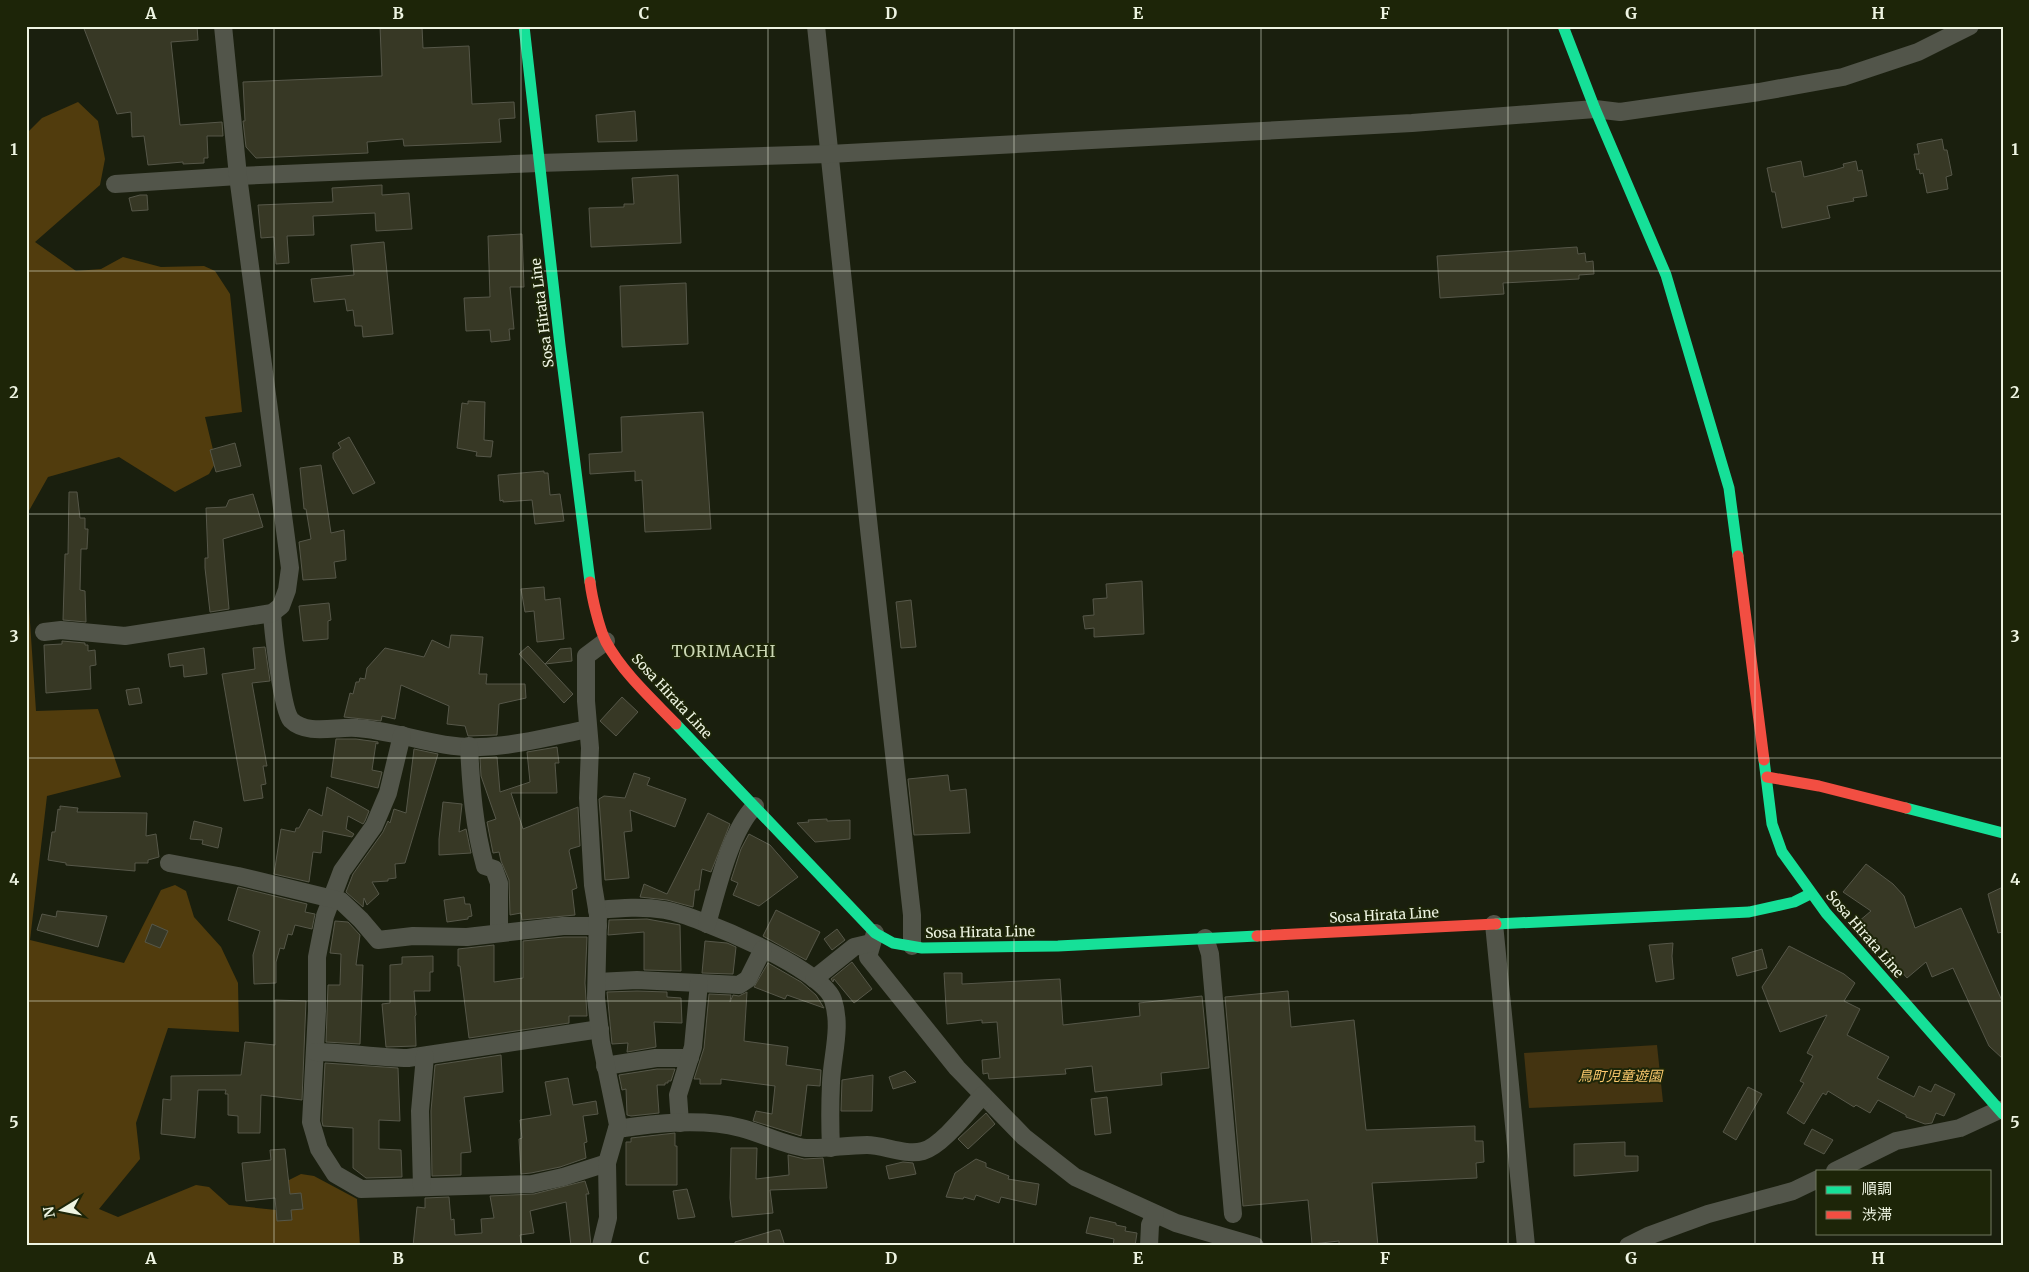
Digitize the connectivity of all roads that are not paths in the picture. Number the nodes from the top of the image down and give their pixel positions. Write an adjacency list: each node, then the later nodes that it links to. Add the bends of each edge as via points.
1 (223, 26): 9 (street)
2 (524, 26): 8 (main road, Sosa Hirata Line)
3 (816, 26): 7 (street)
4 (1563, 26): 6 (main road)
5 (1968, 28): 6 (street, via 1918,52 1843,77 1620,112)
6 (1595, 109): 7 (street, via 1402,123); 17 (main road, via 1666,275 1729,488)
7 (829, 154): 8 (street); 29 (street, via 912,914)
8 (539, 163): 9 (street); 13 (main road, Sosa Hirata Line, via 592,594)
9 (238, 176): 10 (street); 11 (street, via 290,568 287,590 280,606)
10 (115, 184)
11 (272, 612): 12 (street, via 125,636 61,630); 15 (street, via 284,700 290,719 304,728 357,728)
12 (44, 632)
13 (606, 641): 14 (street, via 586,656); 18 (main road, Sosa Hirata Line, via 631,677)
14 (588, 729): 16 (street, via 480,747); 23 (street, via 590,837)
15 (402, 735): 16 (street); 22 (street, via 388,793 374,826 342,871)
16 (469, 746): 26 (street, via 477,839 485,866 494,870 499,883)
17 (1767, 776): 19 (main road); 21 (main road, via 1772,824 1782,852)
18 (755, 806): 24 (street, via 745,816 722,870); 27 (main road, Sosa Hirata Line)
19 (2003, 833)
20 (168, 863): 22 (street)
21 (1810, 894): 25 (main road, Sosa Hirata Line, via 1787,904 1748,912); 40 (main road, Sosa Hirata Line)
22 (332, 898): 26 (street, via 341,901 378,940); 35 (street, via 317,957 318,1012)
23 (598, 918): 24 (street, via 634,907 667,911); 26 (street, via 563,926); 32 (street)
24 (707, 924): 30 (street)
25 (1494, 924): 28 (main road, Sosa Hirata Line); 53 (street)
26 (499, 933)
27 (873, 938): 29 (main road, Sosa Hirata Line); 31 (street, via 854,947); 39 (street, via 868,957)
28 (1206, 938): 29 (main road, Sosa Hirata Line, via 1058,946); 49 (street)
29 (912, 946)
30 (763, 949): 31 (street); 33 (street, via 748,979 739,985)
31 (814, 979): 43 (street, via 833,999 837,1030 831,1082)
32 (597, 982): 33 (street); 34 (street)
33 (699, 983): 37 (street)
34 (600, 1029): 36 (street); 38 (street)
35 (314, 1052): 36 (street, via 345,1052 378,1058); 47 (street, via 311,1122 319,1150 335,1174 361,1189)
36 (425, 1056): 47 (street, via 420,1111)
37 (690, 1058): 38 (street, via 656,1058); 41 (street, via 678,1095)
38 (606, 1066): 42 (street)
39 (983, 1095): 43 (street, via 937,1144 922,1151 868,1145); 48 (street, via 1024,1137 1075,1177)
40 (2001, 1112): 45 (street, via 1960,1128 1896,1141)
41 (680, 1123): 42 (street); 43 (street, via 739,1127 804,1148)
42 (617, 1129): 44 (street)
43 (830, 1148)
44 (607, 1162): 47 (street, via 532,1184); 50 (street, via 608,1218)
45 (1837, 1170)
46 (1816, 1180): 54 (street, via 1793,1191 1708,1214)
47 (422, 1187)
48 (1154, 1214): 51 (street); 52 (street)
49 (1233, 1214)
50 (601, 1246)
51 (1149, 1246)
52 (1255, 1246)
53 (1526, 1246)
54 (1628, 1246)

